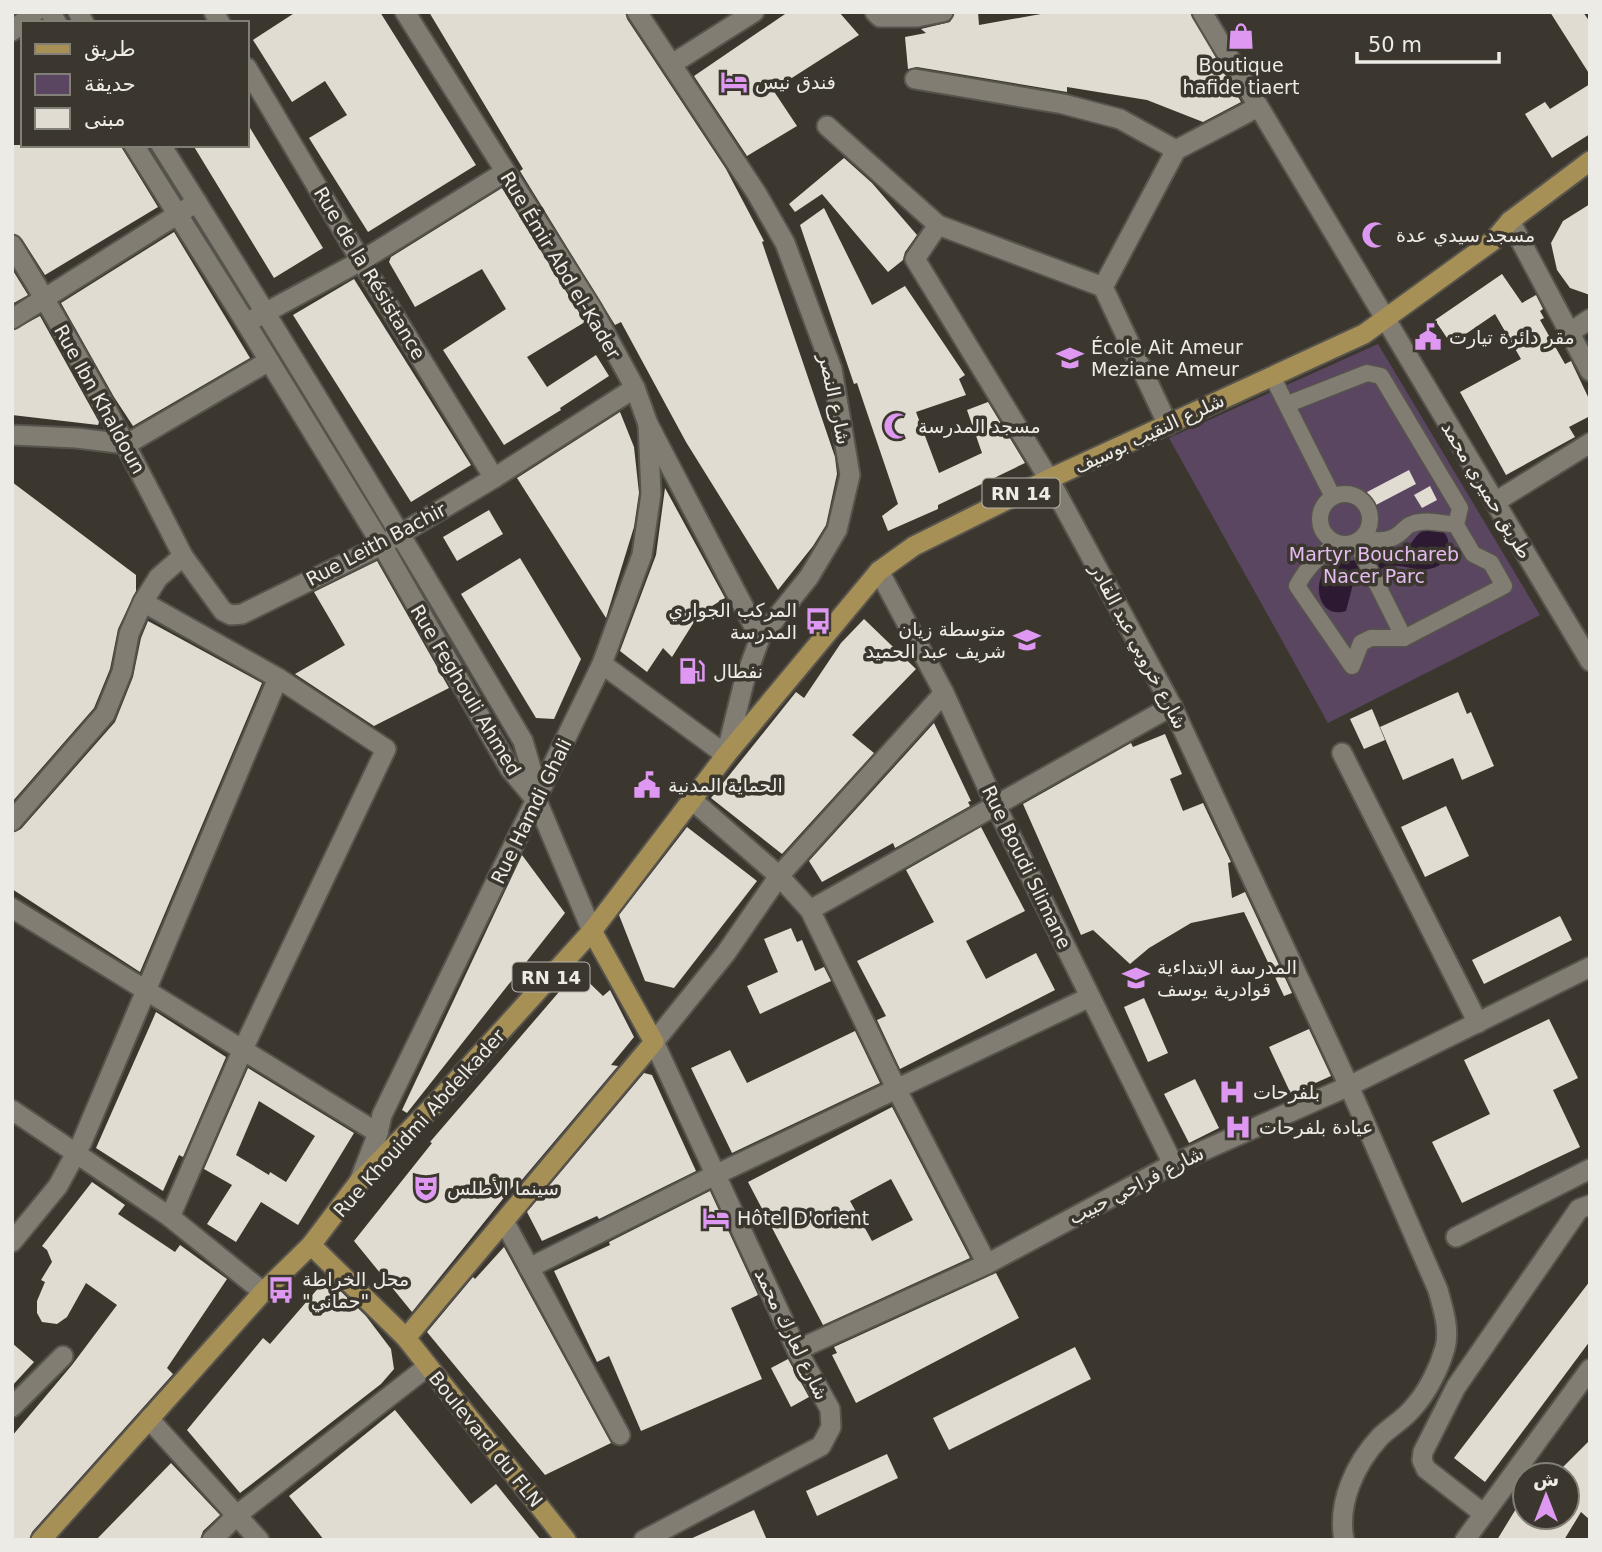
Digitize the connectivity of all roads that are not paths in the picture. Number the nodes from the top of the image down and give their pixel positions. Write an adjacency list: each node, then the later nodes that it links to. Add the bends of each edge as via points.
1 (405, 12): 17 (street, Rue Émir Abd el-Kader)
2 (754, 12): 7 (street)
3 (875, 12): 4 (street, via 880,17)
4 (943, 12)
5 (1202, 12): 10 (street, طريق حميري محمد)
6 (644, 14): 7 (street, شارع النصر)
7 (672, 64): 54 (street, شارع النصر, via 785,243 832,369 850,475 837,530 809,577)
8 (248, 70): 23 (street, Rue de la Résistance)
9 (915, 79): 14 (street, via 1063,104 1120,119)
10 (1258, 107): 14 (street); 29 (street, طريق حميري محمد)
11 (827, 126): 21 (street)
12 (135, 147): 19 (street, Rue Feghouli Ahmed)
13 (162, 147): 18 (street, Rue Feghouli Ahmed)
14 (1175, 150): 24 (street)
15 (1590, 161): 16 (main road, شلرع النقيب بوسيف / RN 14)
16 (1582, 170): 20 (main road, شلرع النقيب بوسيف / RN 14)
17 (505, 172): 23 (street); 35 (street, Rue Émir Abd el-Kader, via 592,309)
18 (197, 202): 19 (street); 26 (street, Rue Feghouli Ahmed)
19 (176, 214): 25 (street); 30 (street, Rue Feghouli Ahmed)
20 (1510, 221): 29 (main road, شلرع النقيب بوسيف / RN 14, via 1494,240); 31 (street)
21 (938, 225): 24 (street); 43 (street, شارع خروبي عبد القادر, via 915,259)
22 (12, 244): 25 (street, Rue Ibn Khaldoun)
23 (361, 261): 26 (street); 42 (street, Rue de la Résistance)
24 (1103, 287): 38 (street)
25 (45, 297): 27 (street); 41 (street, Rue Ibn Khaldoun)
26 (266, 312): 30 (street); 47 (street, Rue Feghouli Ahmed)
27 (12, 318)
28 (1590, 319): 31 (street)
29 (1384, 320): 34 (main road, شلرع النقيب بوسيف / RN 14, via 1364,334); 45 (street, طريق حميري محمد)
30 (246, 323): 32 (street, Rue Feghouli Ahmed)
31 (1569, 333): 33 (street)
32 (269, 361): 41 (street); 49 (street, Rue Feghouli Ahmed)
33 (1590, 371)
34 (1272, 376): 36 (street); 38 (main road, شلرع النقيب بوسيف / RN 14)
35 (635, 388): 37 (street, Rue Émir Abd el-Kader); 42 (street, Rue Leith Bachir)
36 (1288, 404): 44 (street); 46 (street, via 1367,373 1381,376 1460,508)
37 (648, 424): 54 (street, Rue Émir Abd el-Kader); 57 (street, Rue Hamdi Ghali, via 651,494 642,555)
38 (1168, 425): 43 (main road, شلرع النقيب بوسيف / RN 14)
39 (12, 435): 41 (street)
40 (1590, 443): 45 (street)
41 (127, 444): 51 (street, Rue Ibn Khaldoun)
42 (494, 478): 47 (street, Rue Leith Bachir)
43 (1049, 479): 52 (main road, شلرع النقيب بوسيف / RN 14, via 914,546); 60 (street, شارع خروبي عبد القادر)
44 (1334, 497): 48 (street, via 1351,495 1365,505 1370,521); 50 (street, via 1321,509 1320,526)
45 (1495, 502): 56 (street, طريق حميري محمد)
46 (1456, 525): 48 (street, via 1410,524 1386,540); 55 (street, via 1473,554 1491,563 1504,586)
47 (401, 534): 49 (street, Rue Leith Bachir); 64 (street, Rue Feghouli Ahmed, via 523,741)
48 (1359, 543): 50 (street); 55 (street)
49 (382, 545): 51 (street, Rue Leith Bachir, via 242,614 231,615 223,611); 64 (street, Rue Feghouli Ahmed, via 510,769)
50 (1332, 548): 55 (street, via 1306,569 1297,586 1353,666 1361,643 1370,638)
51 (183, 556): 53 (street, via 158,578)
52 (879, 571): 59 (street, Rue Boudi Slimane); 62 (main road, شلرع النقيب بوسيف / RN 14)
53 (143, 602): 58 (street); 66 (street, via 105,714)
54 (760, 638): 62 (street, شارع النصر)
55 (1404, 638)
56 (1590, 661)
57 (602, 664): 62 (street); 64 (street, Rue Hamdi Ghali)
58 (278, 678): 72 (street); 76 (street, via 386,749)
59 (944, 693): 65 (street, Rue Boudi Slimane); 67 (street)
60 (1172, 706): 65 (street); 77 (street, شارع خروبي عبد القادر)
61 (1342, 753): 74 (street)
62 (726, 755): 63 (main road, Rue Khouidmi Abdelkader / RN 14)
63 (691, 799): 67 (street); 70 (main road, Rue Khouidmi Abdelkader / RN 14)
64 (537, 800): 70 (street); 80 (street, Rue Hamdi Ghali, via 382,1115)
65 (996, 806): 69 (street); 73 (street, Rue Boudi Slimane)
66 (12, 821)
67 (779, 876): 69 (street); 75 (street, via 726,953)
68 (12, 908): 72 (street)
69 (810, 910): 78 (street)
70 (592, 932): 75 (main road); 85 (main road, Rue Khouidmi Abdelkader / RN 14)
71 (1590, 967): 74 (street, شارع فراحي حبيب)
72 (146, 991): 76 (street); 81 (street)
73 (1090, 997): 78 (street); 82 (street, Rue Boudi Slimane)
74 (1478, 1023): 77 (street, شارع فراحي حبيب)
75 (654, 1042): 84 (street, شارع لعارك محمد); 88 (main road)
76 (243, 1049): 80 (street); 87 (street)
77 (1349, 1086): 82 (street, شارع فراحي حبيب); 110 (street, شارع خروبي عبد القادر, via 1438,1290 1445,1347 1425,1394 1380,1437 1356,1470 1345,1502)
78 (897, 1090): 84 (street); 92 (street)
79 (12, 1110): 81 (street)
80 (378, 1133): 85 (street, Rue Hamdi Ghali)
81 (76, 1153): 87 (street); 90 (street, via 58,1186)
82 (1173, 1164): 92 (street, شارع فراحي حبيب)
83 (1590, 1169): 89 (street)
84 (717, 1174): 93 (street); 96 (street, شارع لعارك محمد)
85 (358, 1183): 91 (main road, Rue Khouidmi Abdelkader / RN 14)
86 (1590, 1205): 103 (street, via 1579,1209 1456,1387 1423,1452 1426,1468)
87 (170, 1217): 94 (street)
88 (505, 1223): 93 (street); 95 (main road)
89 (1456, 1237)
90 (12, 1242)
91 (312, 1245): 94 (main road, Rue Khouidmi Abdelkader / RN 14); 95 (main road, Boulevard du FLN)
92 (987, 1264): 96 (street, شارع فراحي حبيب)
93 (528, 1268): 102 (street)
94 (263, 1292): 101 (main road, Rue Khouidmi Abdelkader / RN 14)
95 (406, 1338): 98 (main road, Boulevard du FLN)
96 (797, 1350): 109 (street, شارع لعارك محمد, via 830,1409 831,1427 821,1446)
97 (63, 1356): 100 (street)
98 (427, 1367): 104 (street); 108 (main road, Boulevard du FLN)
99 (1590, 1369): 103 (street)
100 (12, 1407)
101 (149, 1419): 104 (street); 105 (main road, Rue Khouidmi Abdelkader / RN 14)
102 (620, 1435)
103 (1485, 1514): 111 (street)
104 (237, 1515): 106 (street); 107 (street)
105 (41, 1540)
106 (212, 1540)
107 (259, 1540)
108 (566, 1540)
109 (644, 1540)
110 (1344, 1540)
111 (1465, 1540)

